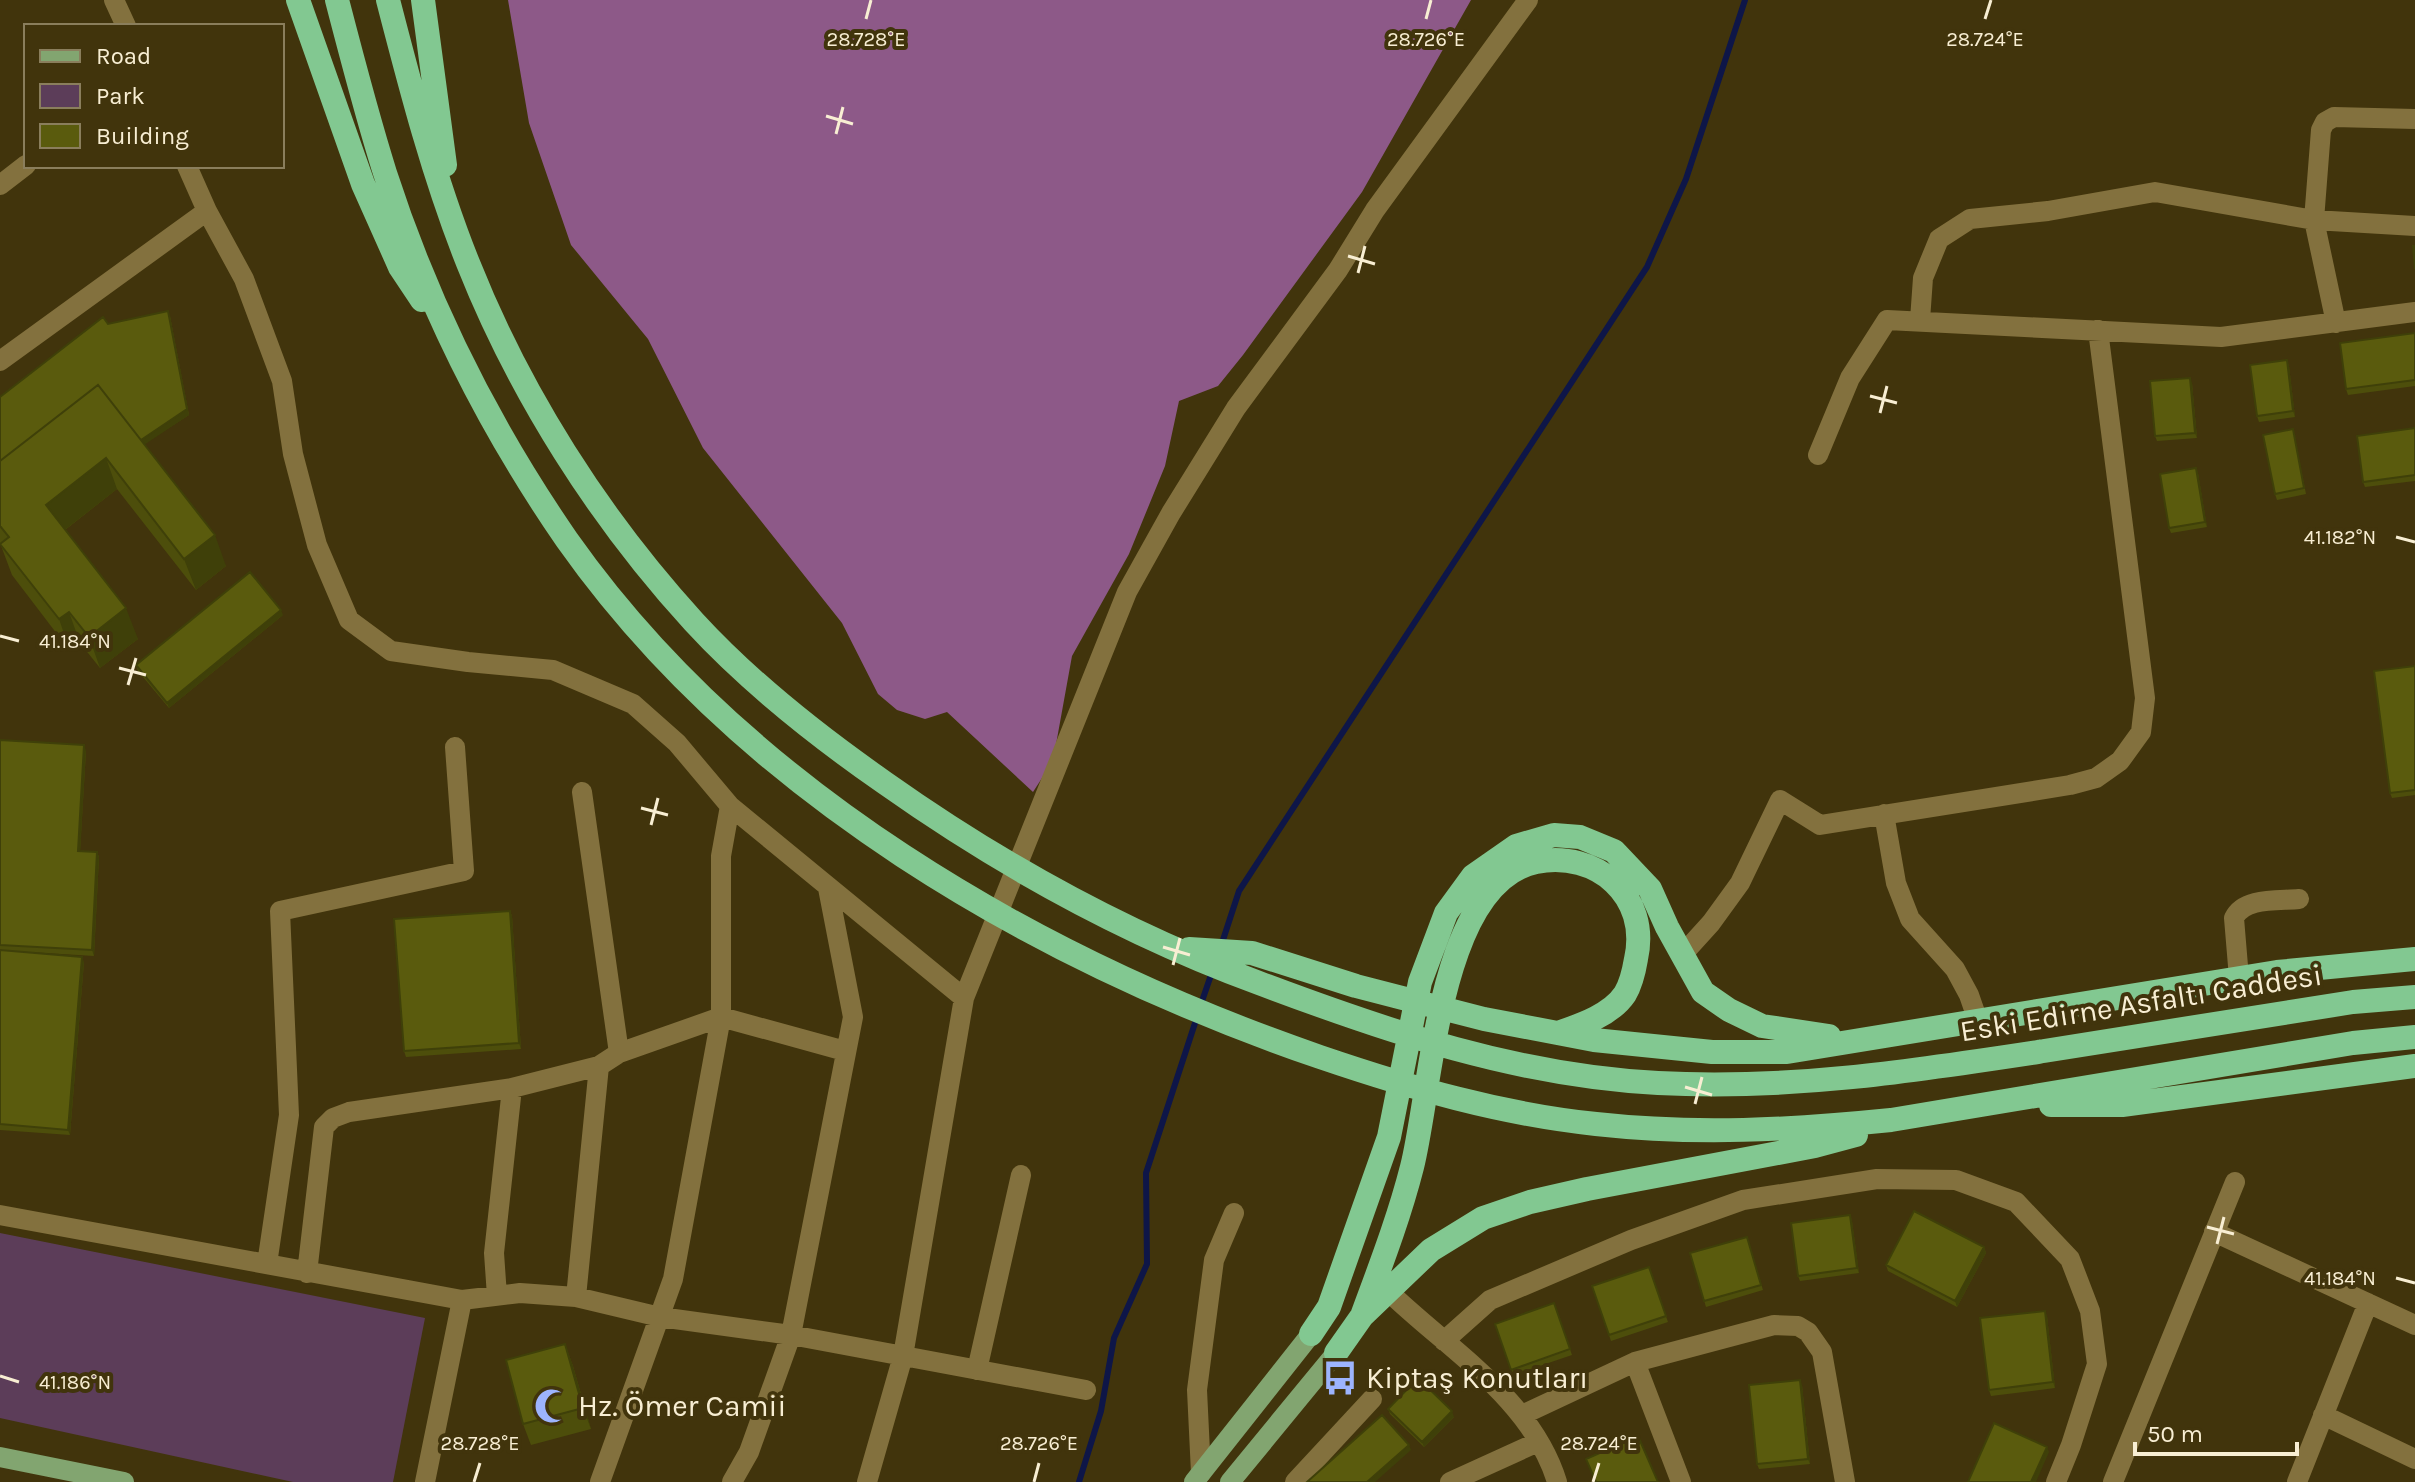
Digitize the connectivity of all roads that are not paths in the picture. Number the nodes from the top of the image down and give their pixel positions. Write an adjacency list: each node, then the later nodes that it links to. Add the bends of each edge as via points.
1 (114, 0): 7 (street)
2 (298, 0): 20 (highway, via 363,184 400,267)
3 (337, 0): 20 (highway, via 385,173)
4 (388, 0): 14 (highway)
5 (423, 0): 14 (highway)
6 (1528, 0): 34 (street, via 1236,408 1171,513 1127,592)
7 (125, 24)
8 (2415, 119): 13 (street, via 2334,117 2325,122)
9 (24, 167): 11 (street)
10 (188, 168): 12 (street)
11 (0, 185)
12 (207, 211): 21 (street); 25 (street, via 244,279 282,381 293,454 317,545 349,620 391,651 553,670 633,704 677,743)
13 (2314, 220): 15 (street); 17 (street, via 2155,192 1970,219 1939,239 1923,278); 18 (street)
14 (453, 223): 29 (highway, Eski Edirne Asfaltı Caddesi, via 509,353 554,434 609,518 714,642 770,696 963,836)
15 (2415, 226)
16 (2415, 312): 18 (street)
17 (1920, 320): 19 (street); 22 (street, via 1887,320 1850,378)
18 (2336, 323): 19 (street, via 2221,337)
19 (2098, 330): 26 (street, via 2145,698 2141,732 2120,761 2096,778)
20 (454, 345): 46 (highway, via 515,460 568,540 632,622 692,686 839,810 1034,933 1188,1008 1458,1100 1596,1124 1719,1132)
21 (0, 361)
22 (1818, 455)
23 (455, 747): 52 (street, via 464,871 280,911 289,1115)
24 (582, 792): 41 (street)
25 (730, 806): 27 (street); 35 (street, via 721,856)
26 (1884, 814): 30 (street, via 1820,825 1780,800 1740,883); 36 (street, via 1896,883 1910,919 1955,969)
27 (828, 888): 34 (street); 40 (street, via 853,1017)
28 (2299, 899): 32 (street, via 2238,909 2234,918)
29 (1171, 948): 33 (highway, Eski Edirne Asfaltı Caddesi, via 1302,1000 1473,1054 1557,1074 1658,1083 1794,1084 1877,1077 2353,1002); 37 (highway, via 1252,953 1356,986)
30 (1682, 955): 39 (highway, via 1703,992 1762,1026); 62 (highway, via 1650,889 1614,851 1580,837 1554,835 1516,846 1473,876 1446,913 1420,982 1389,1137 1329,1307)
31 (2415, 959): 32 (highway)
32 (2239, 978): 36 (highway)
33 (2415, 997)
34 (964, 998): 66 (street)
35 (721, 1017): 40 (street); 41 (street); 60 (street, via 673,1279)
36 (1978, 1021): 39 (highway)
37 (1558, 1033): 39 (highway, via 1712,1052 1787,1052); 59 (highway, via 1586,1023 1624,995 1638,951 1638,927 1628,895 1598,869 1568,859 1533,863 1510,874 1472,918 1456,951 1412,1165)
38 (2415, 1037): 45 (highway)
39 (1859, 1040)
40 (845, 1051): 63 (street)
41 (619, 1053): 42 (street)
42 (599, 1066): 44 (street); 56 (street)
43 (2415, 1066): 45 (highway, via 2122,1105)
44 (512, 1088): 53 (street, via 333,1118 324,1127); 55 (street, via 494,1253)
45 (1989, 1104): 46 (highway)
46 (1891, 1120): 54 (highway, via 1815,1146 1587,1189 1506,1210 1431,1250)
47 (1021, 1175): 68 (street)
48 (2235, 1182): 51 (street)
49 (1234, 1213): 76 (street, via 1214,1260 1197,1390)
50 (0, 1215): 52 (street)
51 (2214, 1232): 58 (street); 89 (street)
52 (267, 1264): 53 (street)
53 (307, 1273): 57 (street)
54 (1389, 1292): 59 (highway); 64 (street)
55 (497, 1296): 56 (street); 57 (street)
56 (576, 1297): 60 (street)
57 (462, 1300): 78 (street)
58 (2368, 1303): 61 (street); 72 (street)
59 (1362, 1316): 65 (highway)
60 (660, 1317): 63 (street); 79 (street)
61 (2415, 1325)
62 (1311, 1334): 76 (main road)
63 (791, 1335): 66 (street); 80 (street, via 749,1452)
64 (1444, 1341): 71 (street); 88 (street, via 1490,1300 1743,1200 1877,1179 1956,1180 2016,1202 2070,1259 2090,1311 2097,1364)
65 (1336, 1353): 82 (main road)
66 (903, 1356): 68 (street); 81 (street)
67 (1635, 1362): 71 (street); 86 (street); 87 (street, via 1774,1325 1798,1326 1822,1352)
68 (977, 1370): 69 (street)
69 (1086, 1390)
70 (1372, 1399): 83 (street)
71 (1522, 1415): 73 (street)
72 (2323, 1415): 75 (street); 90 (street)
73 (1538, 1442): 84 (street); 85 (street)
74 (0, 1457): 77 (main road)
75 (2415, 1459)
76 (1197, 1478)
77 (124, 1482)
78 (425, 1482)
79 (600, 1482)
80 (732, 1482)
81 (867, 1482)
82 (1230, 1482)
83 (1295, 1482)
84 (1450, 1482)
85 (1557, 1482)
86 (1681, 1482)
87 (1845, 1482)
88 (2056, 1482)
89 (2113, 1482)
90 (2297, 1482)

